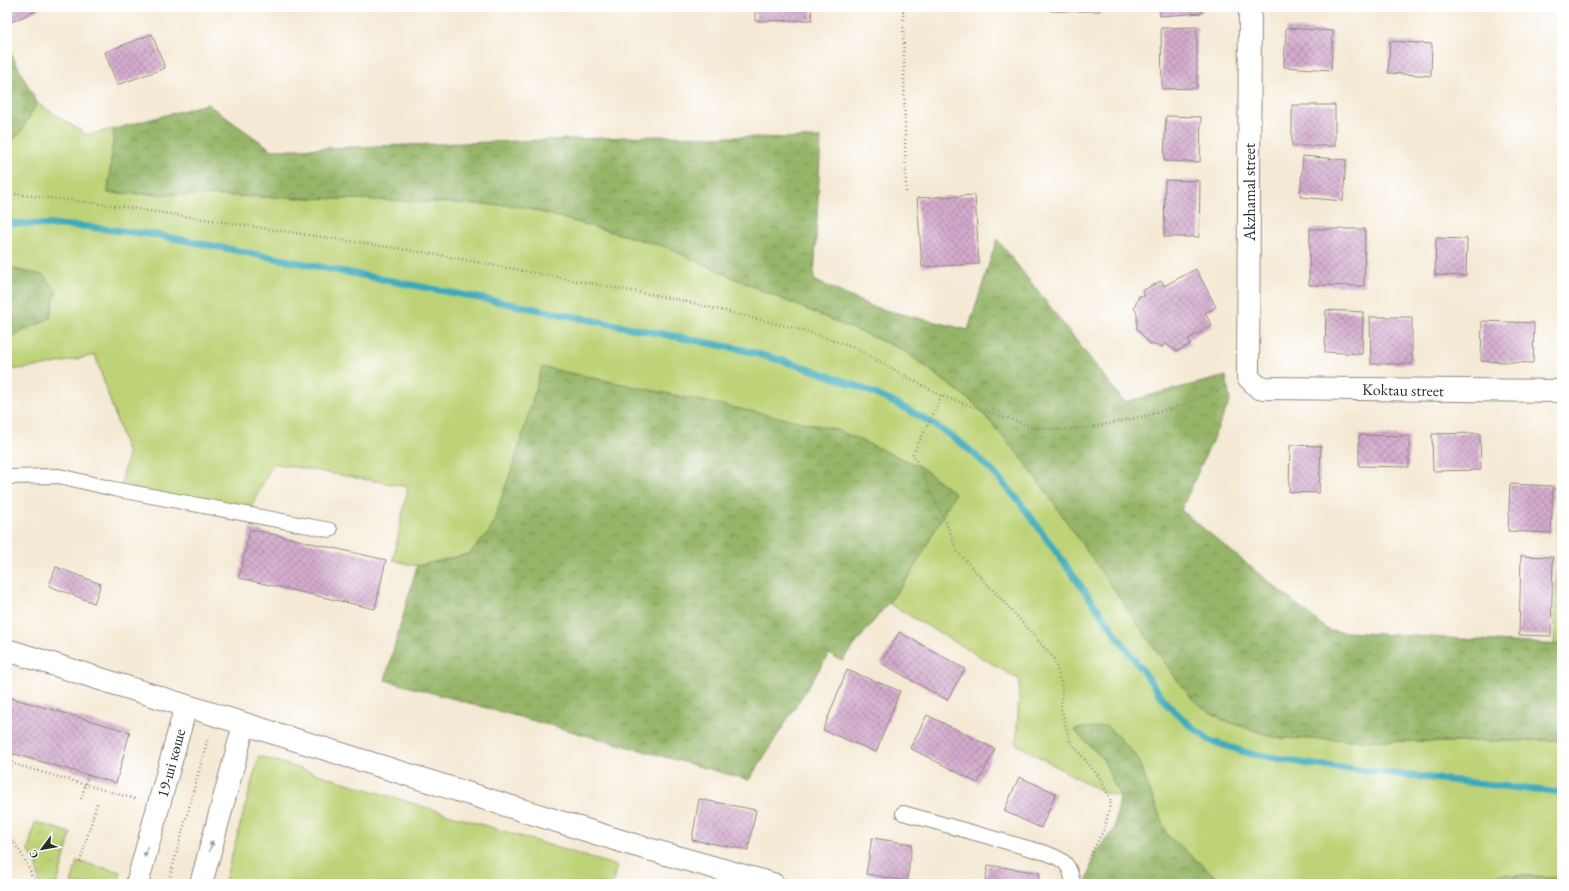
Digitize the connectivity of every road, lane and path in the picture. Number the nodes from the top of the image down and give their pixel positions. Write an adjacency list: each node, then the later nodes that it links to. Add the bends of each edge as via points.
1 (903, 7): 3 (path)
2 (1250, 7): 5 (street, Akzhamal street)
3 (906, 192)
4 (7, 193): 7 (path, via 110,205 428,253 680,300 802,330 854,348)
5 (1248, 377): 6 (street, Koktau street, via 1259,388); 7 (path, via 1181,405 1149,415 1094,427 1060,430 1033,427)
6 (1562, 391)
7 (942, 396): 26 (path, via 913,454 957,551 1054,659 1062,687 1061,708 1070,741 1100,778 1111,801 1105,827)
8 (7, 476): 9 (lane, via 59,476 114,489)
9 (330, 530)
10 (8, 649): 11 (street)
11 (186, 706): 12 (street); 22 (street, 19-ші көше)
12 (215, 715): 13 (street); 29 (path)
13 (244, 725): 30 (street, one-way to 13); 31 (street, via 634,845)
14 (14, 754): 16 (path)
15 (7, 762): 16 (path)
16 (11, 764): 18 (path); 19 (path)
17 (88, 775): 19 (path)
18 (8, 778)
19 (85, 785): 20 (path); 22 (path)
20 (81, 799)
21 (97, 803): 25 (path)
22 (157, 813): 28 (street, 19-ші көше, one-way to 28)
23 (903, 813): 32 (lane, via 1063,859 1071,873)
24 (7, 834): 27 (path, via 22,852)
25 (80, 862)
26 (1086, 865)
27 (34, 884)
28 (137, 884)
29 (168, 884)
30 (200, 884)
31 (773, 884)
32 (1073, 884)

